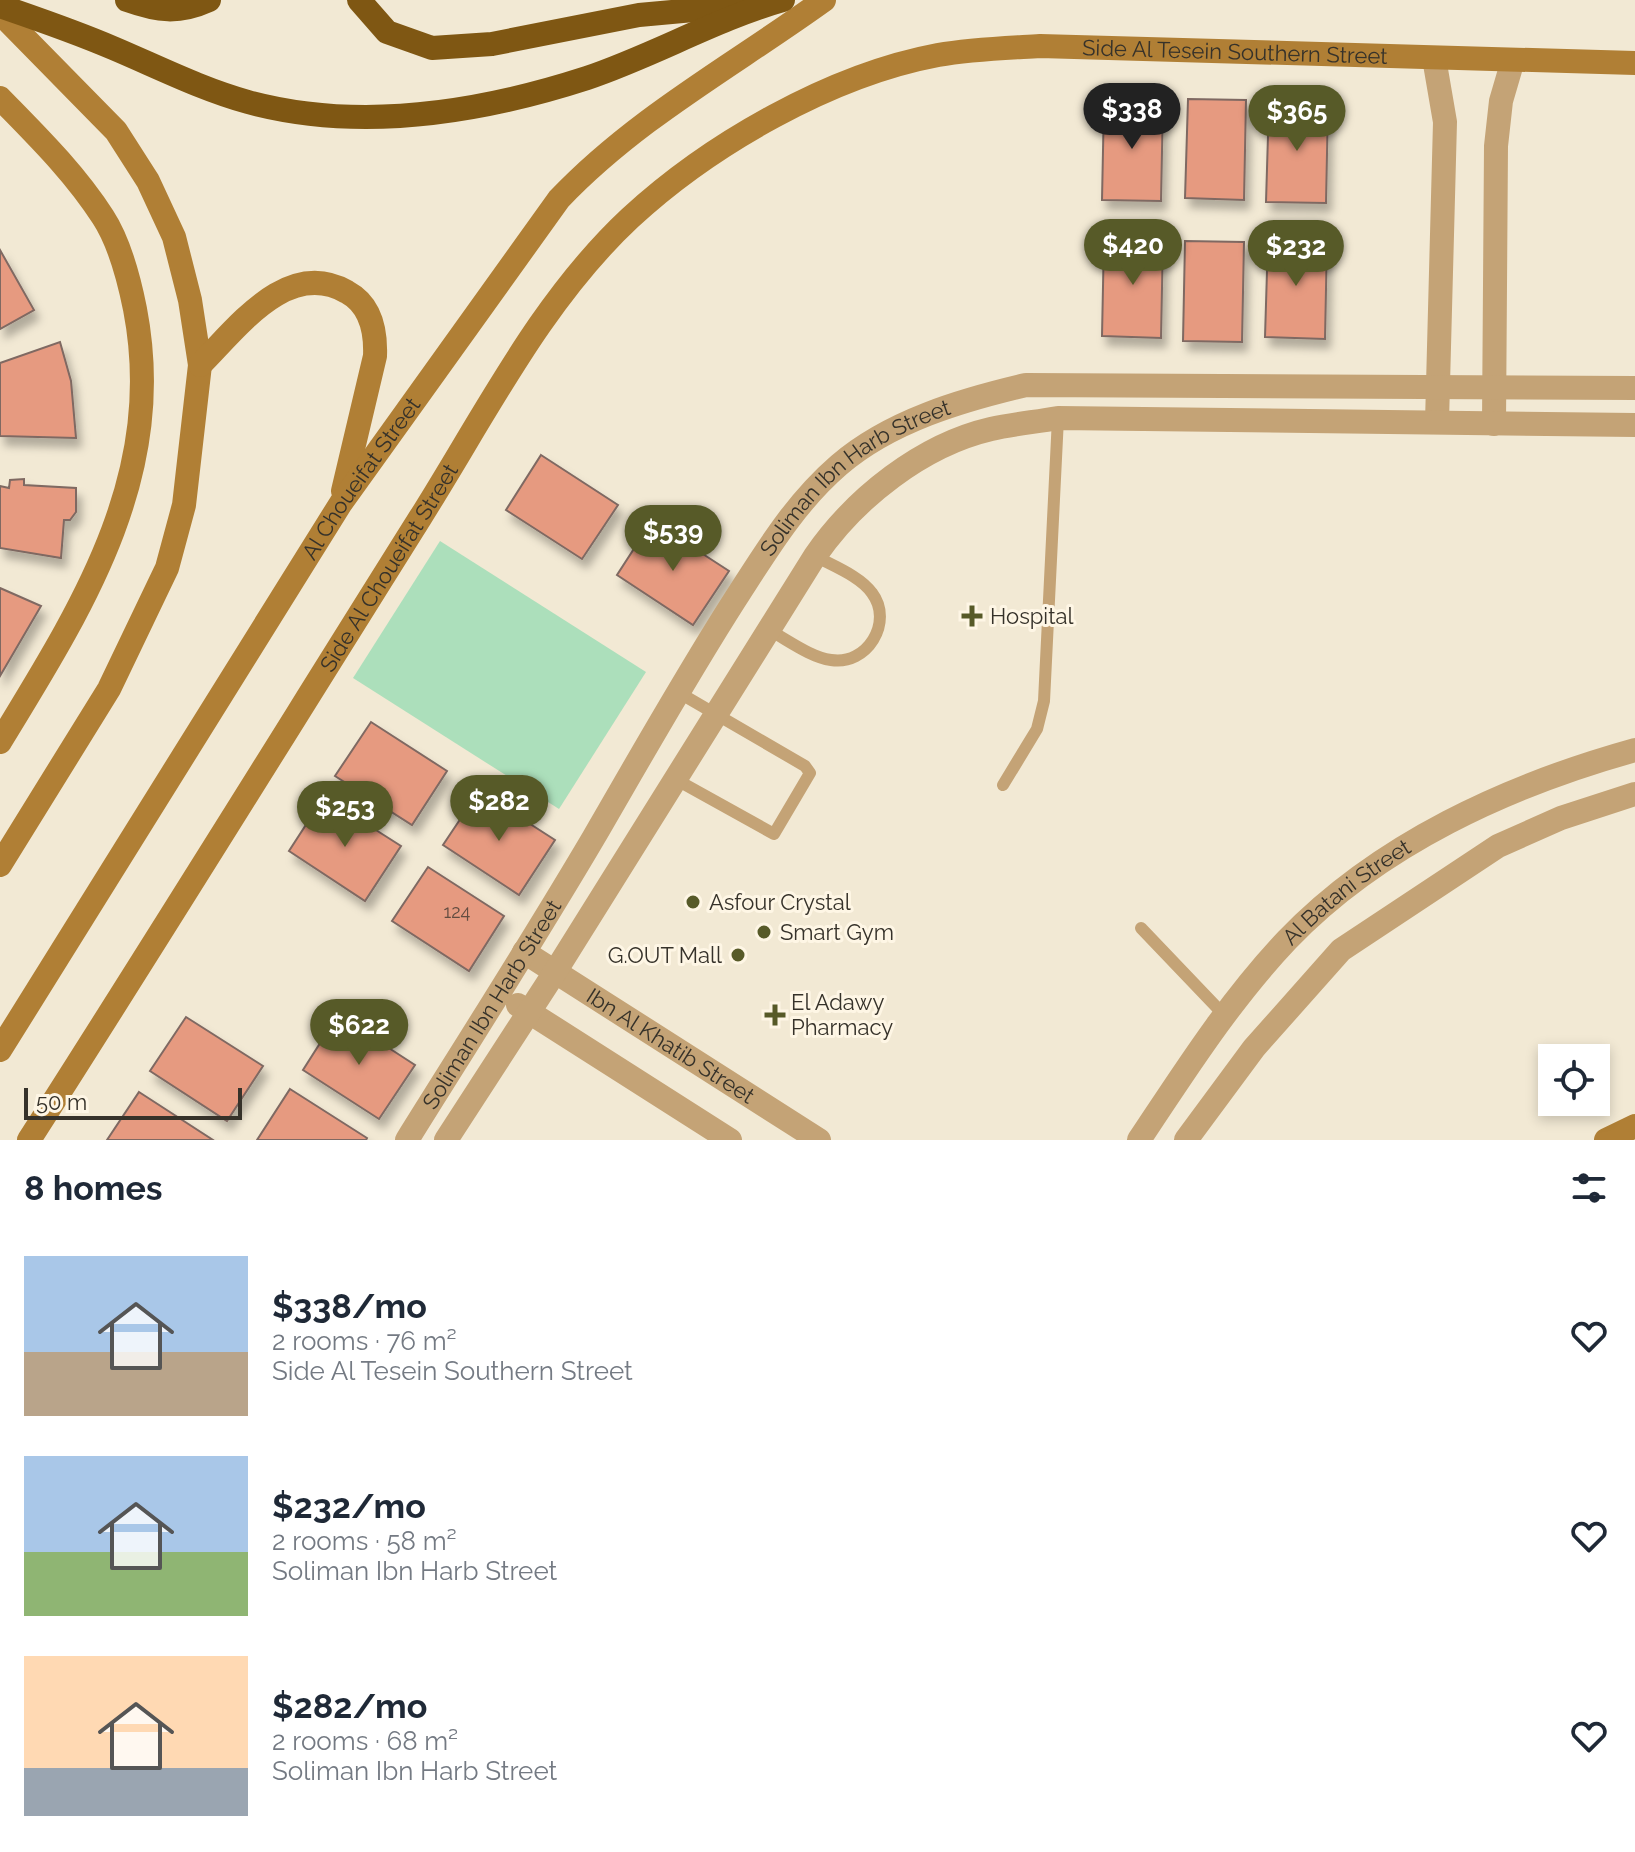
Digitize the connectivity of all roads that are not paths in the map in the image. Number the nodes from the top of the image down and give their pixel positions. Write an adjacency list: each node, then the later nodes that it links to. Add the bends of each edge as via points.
1 (127, 0): 2 (highway, via 160,11 187,10)
2 (209, 0)
3 (359, 0): 5 (highway, via 387,32 432,48 492,44 639,15)
4 (824, 0): 21 (street, Al Choueifat Street, via 639,125 592,164 559,199)
5 (776, 2): 6 (highway, via 589,77 490,104 391,117 319,116 248,102)
6 (0, 6)
7 (0, 13): 13 (street, via 116,131 148,181 174,237)
8 (1434, 58): 9 (street, Side Al Tesein Southern Street); 11 (street, Side Al Tesein Southern Street, via 1040,46 987,49 887,68); 14 (street, via 1445,122)
9 (1513, 60): 10 (street, Side Al Tesein Southern Street); 15 (street, via 1498,122)
10 (1635, 63)
11 (840, 86): 40 (street, Side Al Choueifat Street, via 707,156 630,218 563,292)
12 (0, 98): 26 (street, via 63,163 105,220 131,292 141,343 143,408 133,472 93,584)
13 (200, 365): 21 (street, via 256,310 292,285 314,281 354,296 376,334 375,356); 31 (street, via 184,505 167,568 109,689)
14 (1437, 386): 15 (street, Soliman Ibn Harb Street); 18 (street); 24 (street, Soliman Ibn Harb Street, via 1026,385 948,405 877,439 811,491)
15 (1494, 387): 16 (street, Soliman Ibn Harb Street); 19 (street)
16 (1635, 388)
17 (1058, 418): 18 (street, Soliman Ibn Harb Street); 22 (street, Soliman Ibn Harb Street, via 989,429 909,465 838,525); 29 (lane, via 1044,701 1037,729)
18 (1437, 422): 19 (street, Soliman Ibn Harb Street)
19 (1494, 424): 20 (street, Soliman Ibn Harb Street)
20 (1635, 425)
21 (341, 503): 38 (street, Al Choueifat Street)
22 (815, 556): 23 (street, Soliman Ibn Harb Street); 23 (lane, via 873,593 880,609 874,640 856,656 831,661)
23 (769, 630): 25 (street, Soliman Ibn Harb Street)
24 (676, 691): 25 (lane); 33 (street, Soliman Ibn Harb Street)
25 (716, 714): 28 (street, Soliman Ibn Harb Street); 28 (lane, via 809,769 809,778 779,828 774,834 766,832)
26 (0, 742)
27 (1635, 750): 37 (street, Al Batani Street, via 1525,787 1462,816 1375,867 1287,940)
28 (675, 779): 34 (street, Soliman Ibn Harb Street)
29 (1003, 785)
30 (1635, 794): 46 (street, Al Batani Street, via 1498,846 1341,950 1254,1048)
31 (0, 865)
32 (1141, 928): 37 (lane)
33 (524, 952): 34 (street, Ibn Al Khatib Street); 35 (street, Soliman Ibn Harb Street)
34 (555, 972): 36 (street, Soliman Ibn Harb Street); 44 (street, Ibn Al Khatib Street)
35 (499, 993): 36 (street); 41 (street, Soliman Ibn Harb Street)
36 (529, 1012): 42 (street, Soliman Ibn Harb Street); 43 (street)
37 (1225, 1016): 45 (street, Al Batani Street)
38 (0, 1050)
39 (1635, 1126): 47 (street)
40 (29, 1140)
41 (407, 1140)
42 (446, 1140)
43 (730, 1140)
44 (819, 1140)
45 (1139, 1140)
46 (1186, 1140)
47 (1606, 1140)

